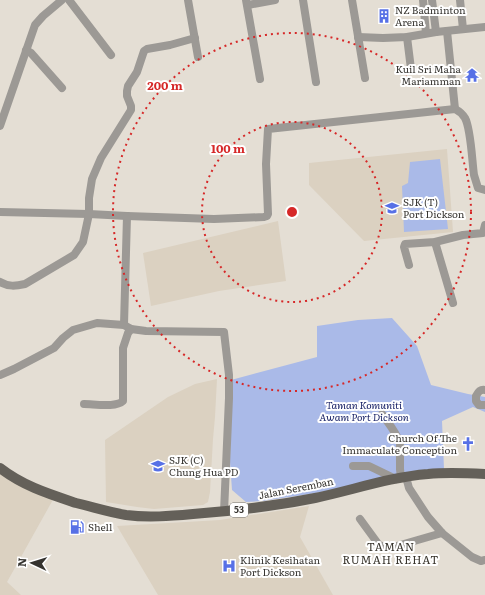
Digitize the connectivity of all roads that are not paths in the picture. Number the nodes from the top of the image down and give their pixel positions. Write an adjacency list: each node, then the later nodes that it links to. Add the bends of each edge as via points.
1 (62, 0): 19 (street, via 35,25)
2 (69, 0): 20 (street)
3 (188, 0): 18 (street)
4 (275, 0): 10 (street)
5 (303, 0): 25 (street)
6 (352, 0): 16 (street)
7 (423, 0): 15 (street)
8 (432, 0): 14 (street)
9 (460, 0): 12 (street)
10 (247, 3): 24 (street)
11 (485, 27): 12 (street)
12 (464, 30): 13 (street)
13 (447, 31): 14 (street); 27 (street)
14 (436, 32): 15 (street)
15 (426, 33): 17 (street)
16 (358, 37): 17 (street); 23 (street)
17 (407, 37): 22 (street)
18 (195, 38): 21 (street); 31 (street, via 147,49 144,52 137,72 128,86 127,96 131,110 100,158 92,179)
19 (26, 50): 26 (street); 28 (street)
20 (110, 56)
21 (198, 57)
22 (411, 69)
23 (365, 78)
24 (260, 80)
25 (316, 82)
26 (62, 88)
27 (455, 109): 29 (street, via 461,112 468,126 476,183 478,188); 32 (street, via 268,129 267,216 214,219)
28 (0, 126)
29 (485, 190)
30 (0, 212): 31 (street)
31 (89, 214): 32 (street); 36 (street, via 83,242 74,255 25,284 8,286)
32 (127, 216): 38 (street)
33 (484, 232): 34 (street)
34 (435, 242): 35 (street, via 405,244); 37 (street)
35 (409, 265)
36 (0, 282)
37 (453, 304)
38 (128, 327): 39 (street, via 97,323 73,330 54,348); 41 (street, via 123,348 123,401 111,405); 48 (street, via 153,331 224,332 229,398)
39 (0, 374)
40 (485, 390): 42 (street, via 478,392 476,401 480,405)
41 (84, 404)
42 (485, 405)
43 (382, 414): 47 (street, via 400,443)
44 (354, 466): 47 (street, via 369,466)
45 (0, 468): 48 (main road, Jalan Seremban / 53, via 41,491 127,515 167,516)
46 (485, 474): 47 (main road, Jalan Seremban / 53, via 448,472)
47 (401, 478): 48 (main road, Jalan Seremban / 53, via 315,498); 50 (street)
48 (224, 512)
49 (360, 518): 50 (street, via 379,545 384,547 390,548)
50 (442, 533): 51 (street, via 472,557)
51 (485, 560)

